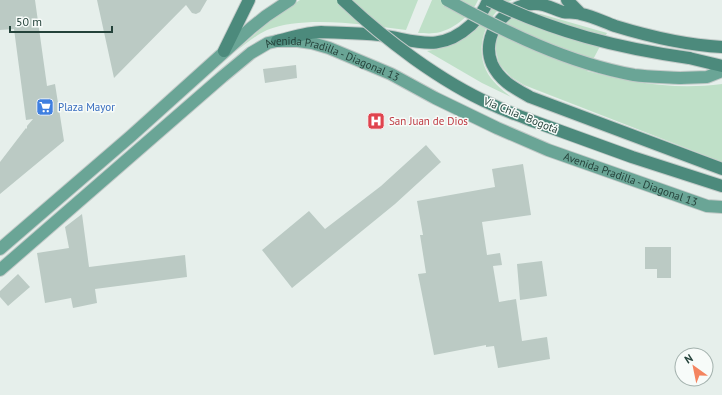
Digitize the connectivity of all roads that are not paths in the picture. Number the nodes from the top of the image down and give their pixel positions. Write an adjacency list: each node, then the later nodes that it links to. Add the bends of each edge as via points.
1 (249, 0): 10 (highway)
2 (290, 0): 10 (main road, via 266,16)
3 (343, 0): 14 (highway, Vía Chía - Bogotá, bridge, via 390,40 457,86 492,105 632,157)
4 (447, 0): 12 (main road, bridge, via 546,49 635,75 707,77)
5 (489, 0): 8 (highway, via 478,18 464,31 437,42 422,43 381,36 319,32); 11 (highway, bridge, via 576,35 621,47)
6 (567, 0): 7 (highway)
7 (581, 14): 9 (highway, via 677,43); 13 (highway, via 564,12 543,4 524,5 506,14 499,20 490,39 491,61 497,73 505,82 530,96)
8 (277, 41): 15 (main road, Avenida Pradilla - Diagonal 13, via 298,41 329,48 391,74 442,102 548,150 707,206); 17 (main road, Avenida Pradilla - Diagonal 13, via 259,48 245,58)
9 (722, 47)
10 (224, 51): 16 (main road, via 131,136)
11 (722, 66)
12 (722, 71)
13 (722, 169)
14 (722, 186)
15 (722, 207)
16 (0, 249)
17 (0, 270)

